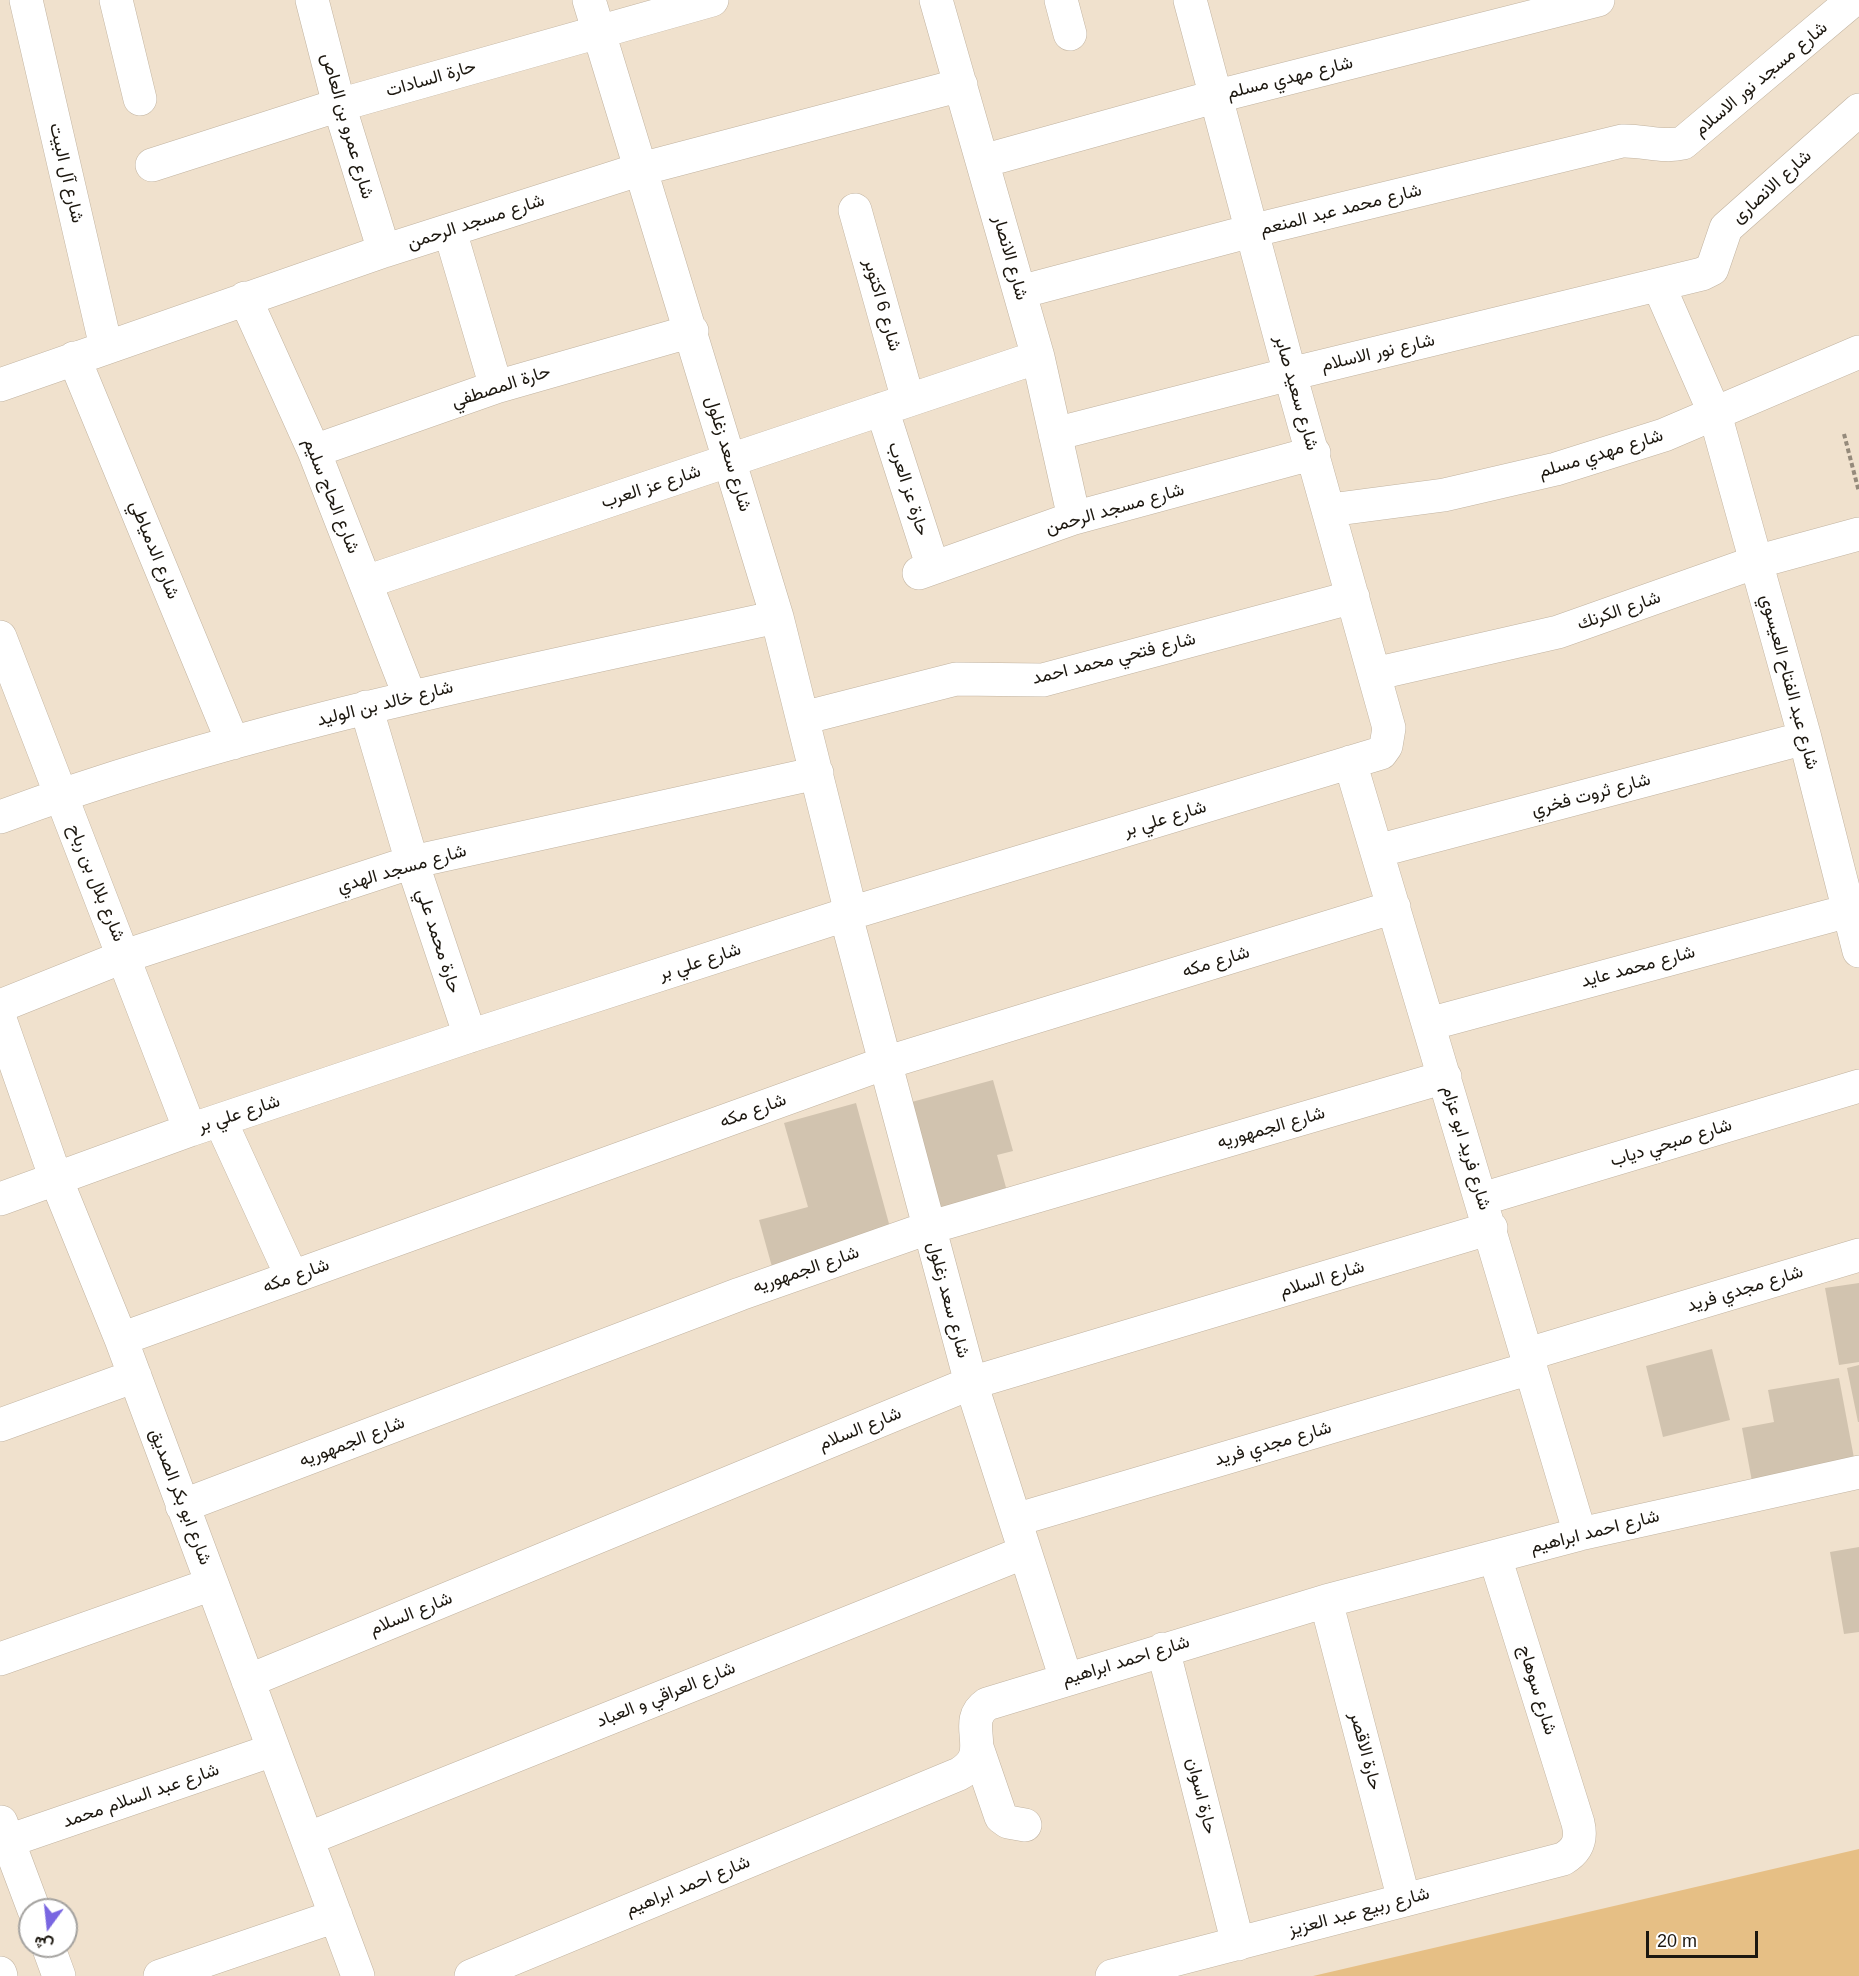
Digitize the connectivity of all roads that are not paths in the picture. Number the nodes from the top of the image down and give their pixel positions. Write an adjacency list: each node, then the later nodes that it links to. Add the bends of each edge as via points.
1 (26, 0): 31 (street, شارع آل البيت)
2 (116, 0): 15 (street)
3 (312, 0): 16 (street, شارع عمرو بن العاص)
4 (589, 0): 11 (street, شارع سعد زغلول)
5 (712, 0): 11 (street, حارة السادات)
6 (936, 0): 13 (street, شارع الانصار)
7 (1061, 0): 12 (street)
8 (1190, 0): 14 (street, شارع سعيد صابر)
9 (1598, 0): 14 (street, شارع مهدي مسلم)
10 (1853, 0): 18 (street, شارع مسجد نور الاسلام, via 1692,138 1674,146)
11 (599, 32): 16 (street, حارة السادات); 21 (street, شارع سعد زغلول)
12 (1070, 34)
13 (960, 85): 19 (street, شارع الانصار); 21 (street, شارع مسجد الرحمن)
14 (1215, 97): 19 (street, شارع مهدي مسلم); 24 (street, شارع سعيد صابر)
15 (140, 99)
16 (339, 105): 20 (street, حارة السادات); 25 (street, شارع عمرو بن العاص)
17 (1859, 110): 26 (street, شارع الانصارى, via 1726,228 1712,269)
18 (1664, 145): 24 (street, شارع محمد عبد المنعم, via 1622,141)
19 (983, 161): 28 (street, شارع الانصار)
20 (152, 165)
21 (641, 169): 23 (street, شارع مسجد الرحمن); 30 (street, شارع سعد زغلول)
22 (855, 210): 38 (street, شارع 6 اكتوبر)
23 (450, 231): 25 (street, شارع مسجد الرحمن); 37 (street)
24 (1251, 231): 28 (street, شارع محمد عبد المنعم); 35 (street, شارع سعيد صابر)
25 (384, 251): 29 (street, شارع مسجد الرحمن)
26 (1702, 274): 27 (street, شارع نور الاسلام)
27 (1659, 286): 35 (street, شارع نور الاسلام); 39 (street, شارع عبد الفتاح العيسوي)
28 (1020, 292): 33 (street, شارع الانصار)
29 (245, 298): 31 (street, شارع مسجد الرحمن); 41 (street, شارع الحاج سليم)
30 (692, 330): 37 (street, حارة المصطفي); 43 (street, شارع سعد زغلول)
31 (106, 347): 34 (street, شارع مسجد الرحمن)
32 (1859, 352): 39 (street, شارع مهدي مسلم)
33 (1038, 357): 38 (street, شارع عز العرب); 40 (street, شارع الانصار)
34 (74, 358): 36 (street, شارع مسجد الرحمن); 58 (street, شارع الدمياطي)
35 (1290, 374): 40 (street, شارع نور الاسلام); 42 (street, شارع سعيد صابر)
36 (0, 385)
37 (496, 387): 41 (street, حارة المصطفي)
38 (895, 405): 43 (street, شارع عز العرب); 48 (street, حارة عز العرب)
39 (1715, 414): 44 (street, شارع مهدي مسلم, via 1664,435 1556,469 1444,495); 47 (street, شارع عبد الفتاح العيسوي)
40 (1055, 434): 45 (street, شارع الانصار)
41 (314, 451): 49 (street, شارع الحاج سليم)
42 (1314, 453): 44 (street, شارع سعيد صابر); 45 (street, شارع مسجد الرحمن)
43 (730, 460): 49 (street, شارع عز العرب); 51 (street, شارع سعد زغلول)
44 (1330, 510): 50 (street, شارع سعيد صابر)
45 (1074, 518): 48 (street, شارع مسجد الرحمن)
46 (1859, 534): 47 (street, شارع الكرنك)
47 (1756, 562): 53 (street, شارع الكرنك, via 1558,632); 57 (street, شارع عبد الفتاح العيسوي)
48 (926, 570)
49 (366, 582): 54 (street, شارع الحاج سليم)
50 (1353, 597): 53 (street, شارع سعيد صابر); 56 (street, شارع فتحي محمد احمد, via 1043,680 956,679)
51 (777, 617): 54 (street, شارع خالد بن الوليد); 56 (street, شارع سعد زغلول)
52 (0, 637): 61 (street, شارع بلال بن رباح)
53 (1374, 674): 59 (street, شارع سعيد صابر, via 1389,737 1381,753)
54 (410, 697): 55 (street, شارع خالد بن الوليد)
55 (366, 707): 58 (street, شارع خالد بن الوليد); 64 (street, حارة محمد علي)
56 (802, 718): 60 (street, شارع سعد زغلول)
57 (1805, 738): 63 (street, شارع ثروت فخري); 66 (street, شارع عبد الفتاح العيسوي)
58 (233, 743): 61 (street, شارع خالد بن الوليد)
59 (1350, 762): 63 (street, شارع فريد ابو عزام); 67 (street, شارع علي بر)
60 (817, 773): 64 (street, شارع مسجد الهدي); 67 (street, شارع سعد زغلول)
61 (62, 794): 62 (street, شارع خالد بن الوليد); 69 (street, شارع بلال بن رباح)
62 (0, 818)
63 (1377, 851): 65 (street, شارع فريد ابو عزام)
64 (412, 862): 69 (street, شارع مسجد الهدي); 73 (street, حارة محمد علي)
65 (1394, 907): 72 (street, شارع فريد ابو عزام); 74 (street, شارع مكه)
66 (1848, 911): 68 (street, شارع عبد الفتاح العيسوي); 72 (street, شارع محمد عايد)
67 (849, 915): 73 (street, شارع علي بر); 74 (street, شارع سعد زغلول)
68 (1859, 951)
69 (125, 956): 70 (street, شارع مسجد الهدي); 77 (street, شارع بلال بن رباح)
70 (0, 1006)
71 (0, 1019): 78 (street, شارع ابو بكر الصديق)
72 (1429, 1024): 75 (street, شارع فريد ابو عزام)
73 (470, 1036): 77 (street, شارع علي بر)
74 (885, 1064): 81 (street, شارع سعد زغلول); 83 (street, شارع مكه)
75 (1445, 1077): 80 (street, شارع فريد ابو عزام); 81 (street, شارع الجمهوريه)
76 (1859, 1086): 80 (street, شارع صبحي دياب)
77 (205, 1125): 78 (street, شارع علي بر); 83 (street, شارع بلال بن رباح)
78 (56, 1179): 79 (street, شارع علي بر); 84 (street, شارع ابو بكر الصديق)
79 (0, 1199)
80 (1487, 1214): 85 (street, شارع فريد ابو عزام); 87 (street, شارع السلام)
81 (928, 1228): 87 (street, شارع سعد زغلول); 90 (street, شارع الجمهوريه, via 740,1294)
82 (1859, 1255): 85 (street, شارع مجدي فريد)
83 (292, 1277): 84 (street, شارع مكه)
84 (121, 1339): 86 (street, شارع ابو بكر الصديق)
85 (1530, 1361): 91 (street, شارع مجدي فريد); 92 (street, شارع فريد ابو عزام)
86 (135, 1376): 88 (street); 90 (street, شارع ابو بكر الصديق)
87 (971, 1383): 91 (street, شارع سعد زغلول); 100 (street, شارع السلام)
88 (0, 1425)
89 (1859, 1472): 92 (street, شارع احمد ابراهيم)
90 (182, 1506): 95 (street, شارع ابو بكر الصديق)
91 (1015, 1521): 93 (street, شارع سعد زغلول)
92 (1580, 1534): 94 (street, شارع احمد ابراهيم)
93 (1026, 1552): 99 (street, شارع سعد زغلول); 106 (street, شارع العراقي و العباد)
94 (1496, 1557): 96 (street, شارع احمد ابراهيم); 103 (street, شارع سوهاج)
95 (212, 1584): 98 (street); 100 (street, شارع ابو بكر الصديق)
96 (1326, 1601): 97 (street, شارع احمد ابراهيم); 108 (street, حارة الاقصر)
97 (1163, 1649): 99 (street, شارع احمد ابراهيم); 110 (street, حارة اسوان)
98 (0, 1659)
99 (1066, 1679): 102 (street, شارع احمد ابراهيم, via 981,1708 975,1723)
100 (248, 1681): 101 (street, شارع ابو بكر الصديق)
101 (273, 1750): 105 (street, شارع عبد السلام محمد); 106 (street, شارع ابو بكر الصديق)
102 (978, 1750): 104 (street, via 1001,1817); 115 (street, شارع احمد ابراهيم, via 969,1768 959,1774)
103 (1578, 1823): 108 (street, شارع ربيع عبد العزيز, via 1578,1845 1563,1859)
104 (1025, 1824)
105 (4, 1830): 107 (street)
106 (307, 1839): 109 (street, شارع ابو بكر الصديق)
107 (30, 1898)
108 (1404, 1900): 110 (street, شارع ربيع عبد العزيز)
109 (336, 1916): 113 (street); 114 (street, شارع ابو بكر الصديق)
110 (1238, 1944): 116 (street, شارع ربيع عبد العزيز)
111 (52, 1958): 112 (street)
112 (59, 1976)
113 (160, 1976)
114 (358, 1976)
115 (471, 1976)
116 (1112, 1976)

